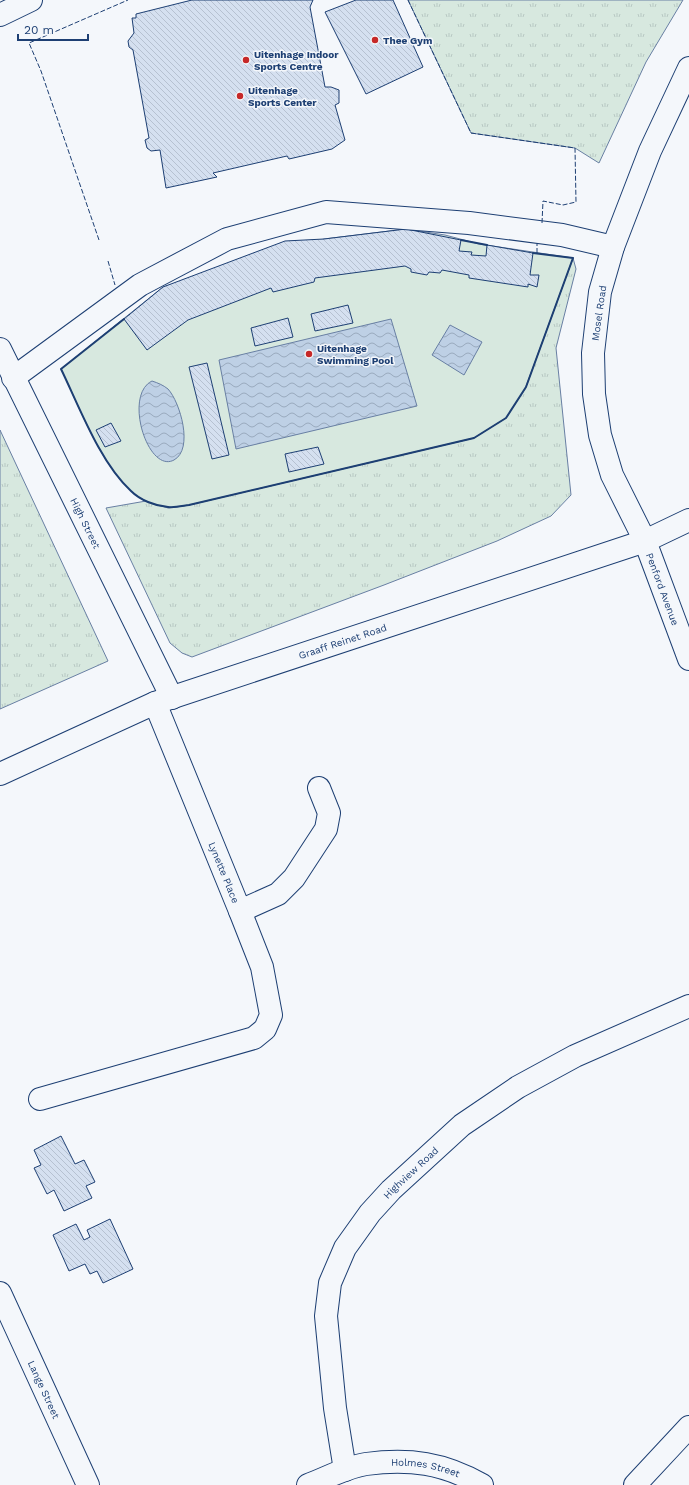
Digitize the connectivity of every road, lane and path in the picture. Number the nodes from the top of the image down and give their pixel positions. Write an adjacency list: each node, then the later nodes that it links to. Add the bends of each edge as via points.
1 (31, 0): 2 (street)
2 (0, 15)
3 (689, 68): 4 (street, Mosel Road, via 650,151)
4 (613, 247): 6 (street, via 562,235 496,226 326,212 227,239 140,285); 8 (street, Mosel Road, via 600,292 593,353 594,394 600,435 612,476)
5 (0, 349): 6 (street, High Street)
6 (13, 378): 10 (street, High Street)
7 (689, 520): 8 (street, Graaff Reinet Road)
8 (645, 541): 9 (street, Penford Avenue); 10 (street, Graaff Reinet Road)
9 (689, 660)
10 (164, 701): 11 (street, Graaff Reinet Road); 13 (street, Lynette Place)
11 (0, 774)
12 (319, 788): 13 (street, Lynette Place, via 328,813 326,829 294,878 278,894)
13 (240, 911): 15 (street, via 262,967 271,1015 265,1029 254,1038)
14 (689, 1006): 18 (street, Highview Road, via 575,1056 518,1087 462,1125 390,1190 370,1213 345,1248 330,1283 326,1316 335,1408)
15 (40, 1099)
16 (0, 1293): 19 (street, Lange Street)
17 (689, 1427): 22 (street)
18 (345, 1470): 20 (street, Holmes Street); 21 (street, Holmes Street, via 366,1464 420,1462 450,1470)
19 (88, 1485)
20 (308, 1485)
21 (482, 1485)
22 (635, 1485)

